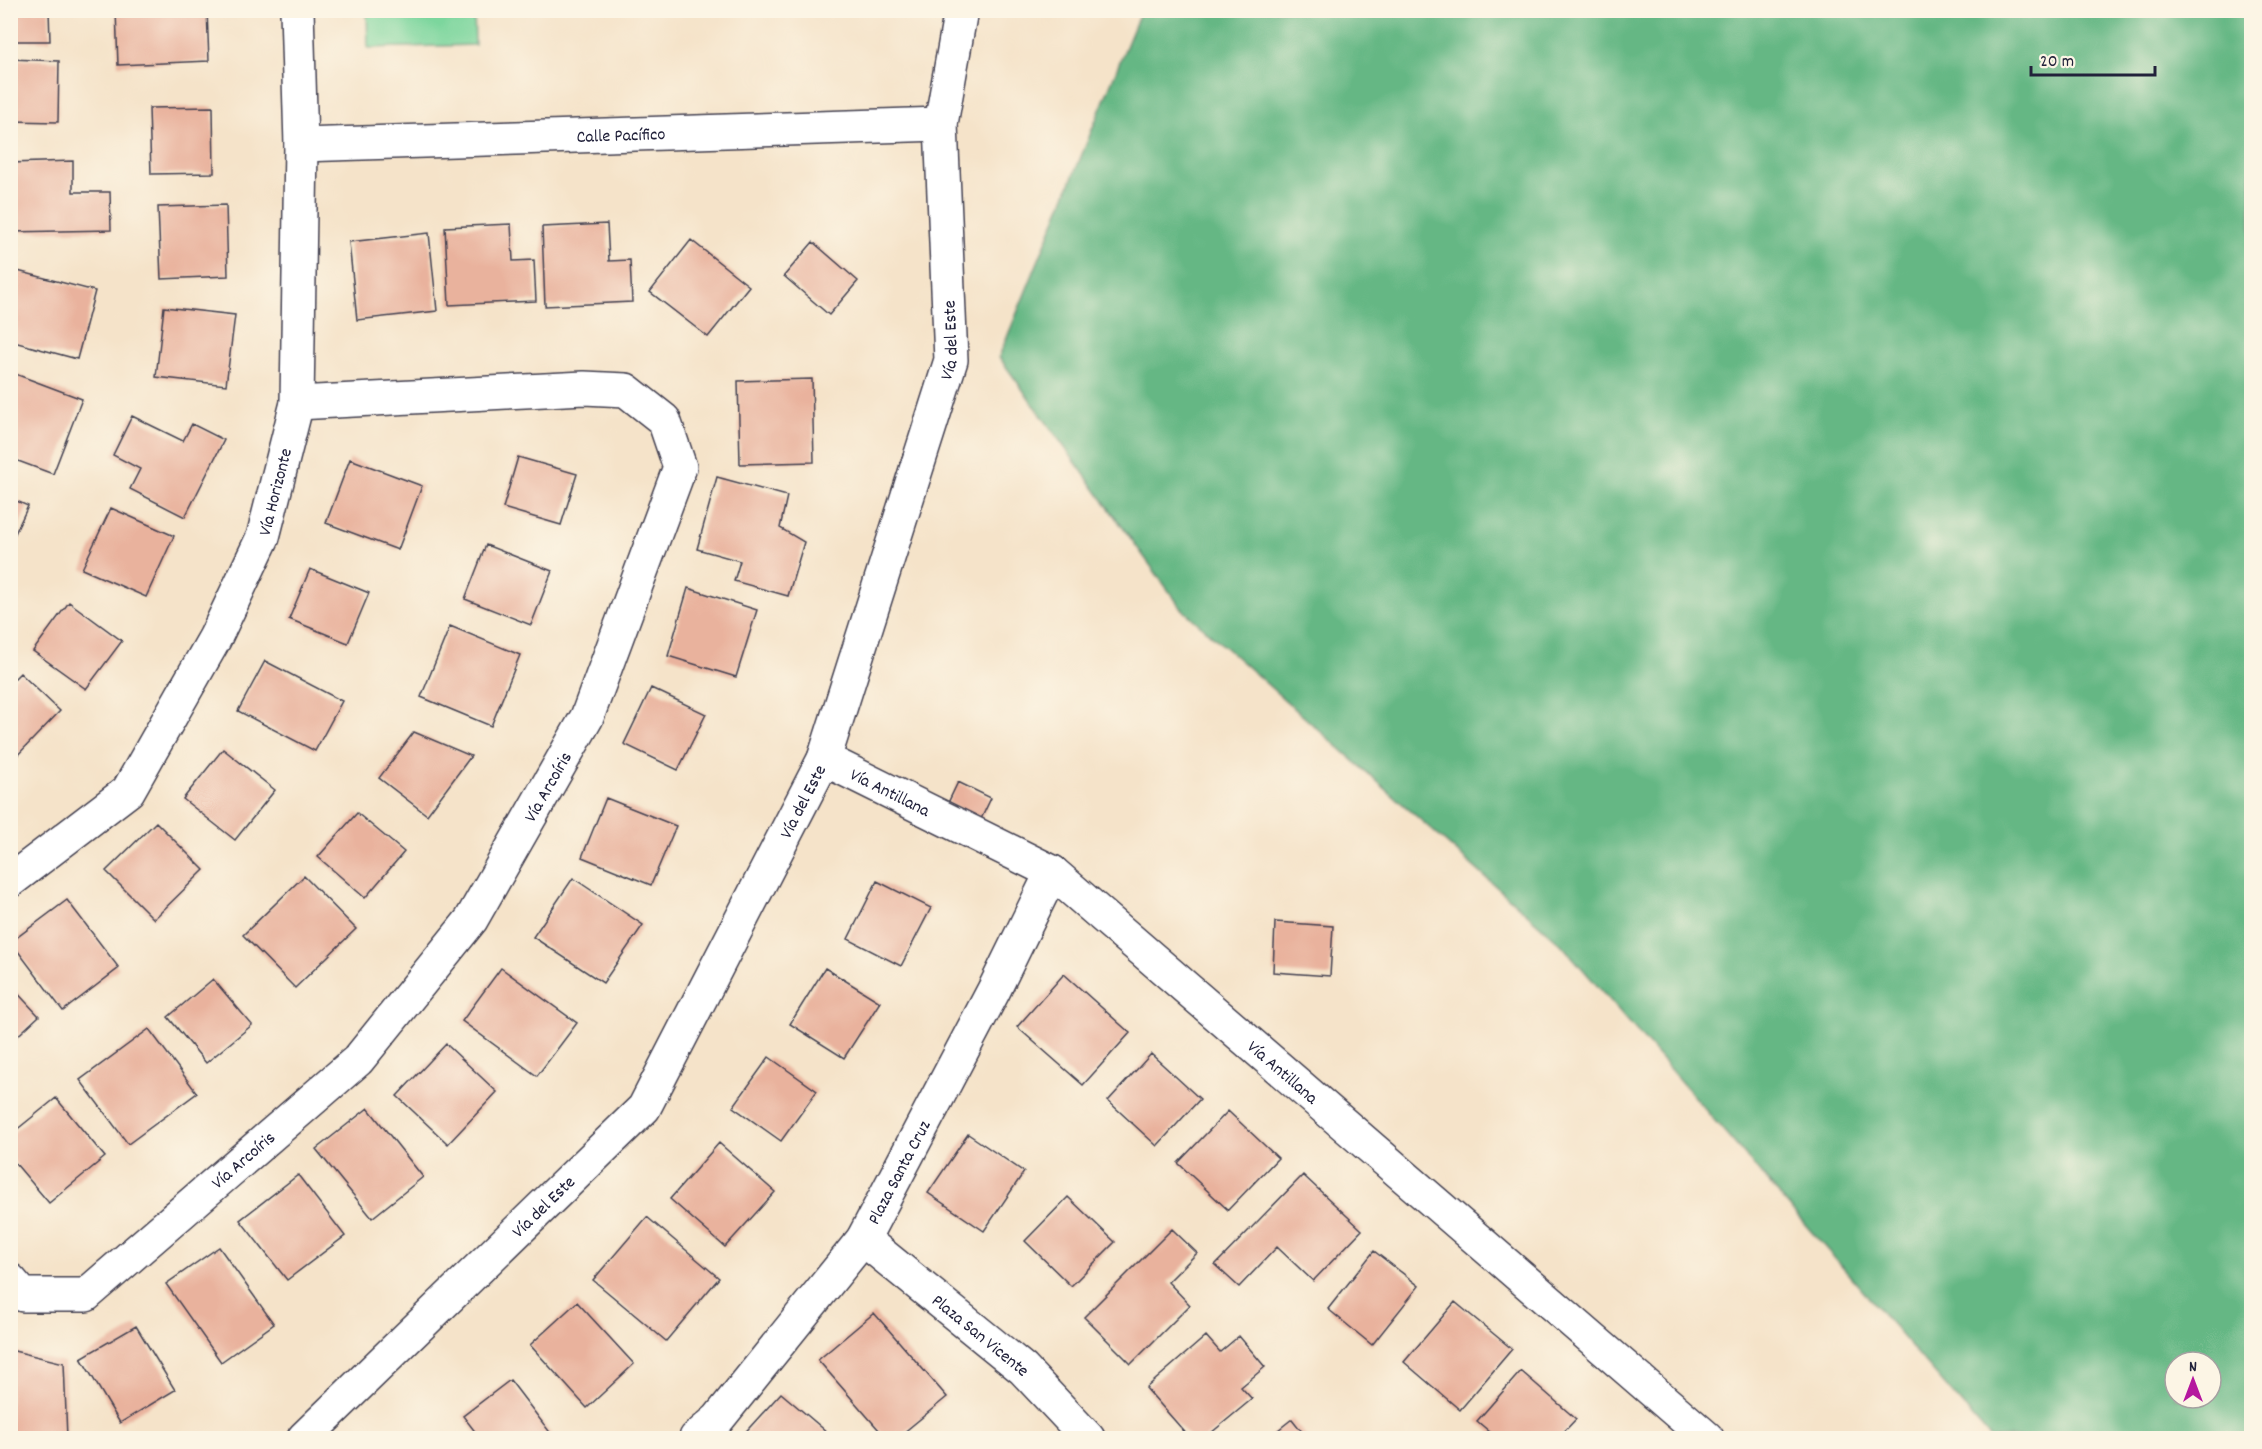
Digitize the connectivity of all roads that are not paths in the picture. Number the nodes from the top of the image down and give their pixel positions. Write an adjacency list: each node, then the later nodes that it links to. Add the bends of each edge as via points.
1 (297, 10): 4 (street, Vía Horizonte)
2 (962, 10): 3 (street, Vía del Este)
3 (941, 124): 4 (street, Calle Pacífico); 6 (street, Vía del Este, via 951,360)
4 (301, 145): 5 (street, Vía Horizonte)
5 (297, 403): 8 (street, Vía Horizonte, via 263,537 215,638 128,791); 10 (street, Vía Arcoíris, via 584,388 626,390 664,420 680,467 586,717 471,920 358,1060 86,1295 23,1295)
6 (824, 759): 7 (street, Vía Antillana); 11 (street, Vía del Este, via 644,1108)
7 (1052, 872): 9 (street, Plaza Santa Cruz); 14 (street, Vía Antillana)
8 (10, 881)
9 (863, 1239): 12 (street, Plaza Santa Cruz, via 718,1419); 13 (street, Plaza San Vicente, via 1023,1369)
10 (10, 1280)
11 (304, 1438)
12 (696, 1438)
13 (1088, 1438)
14 (1707, 1438)

